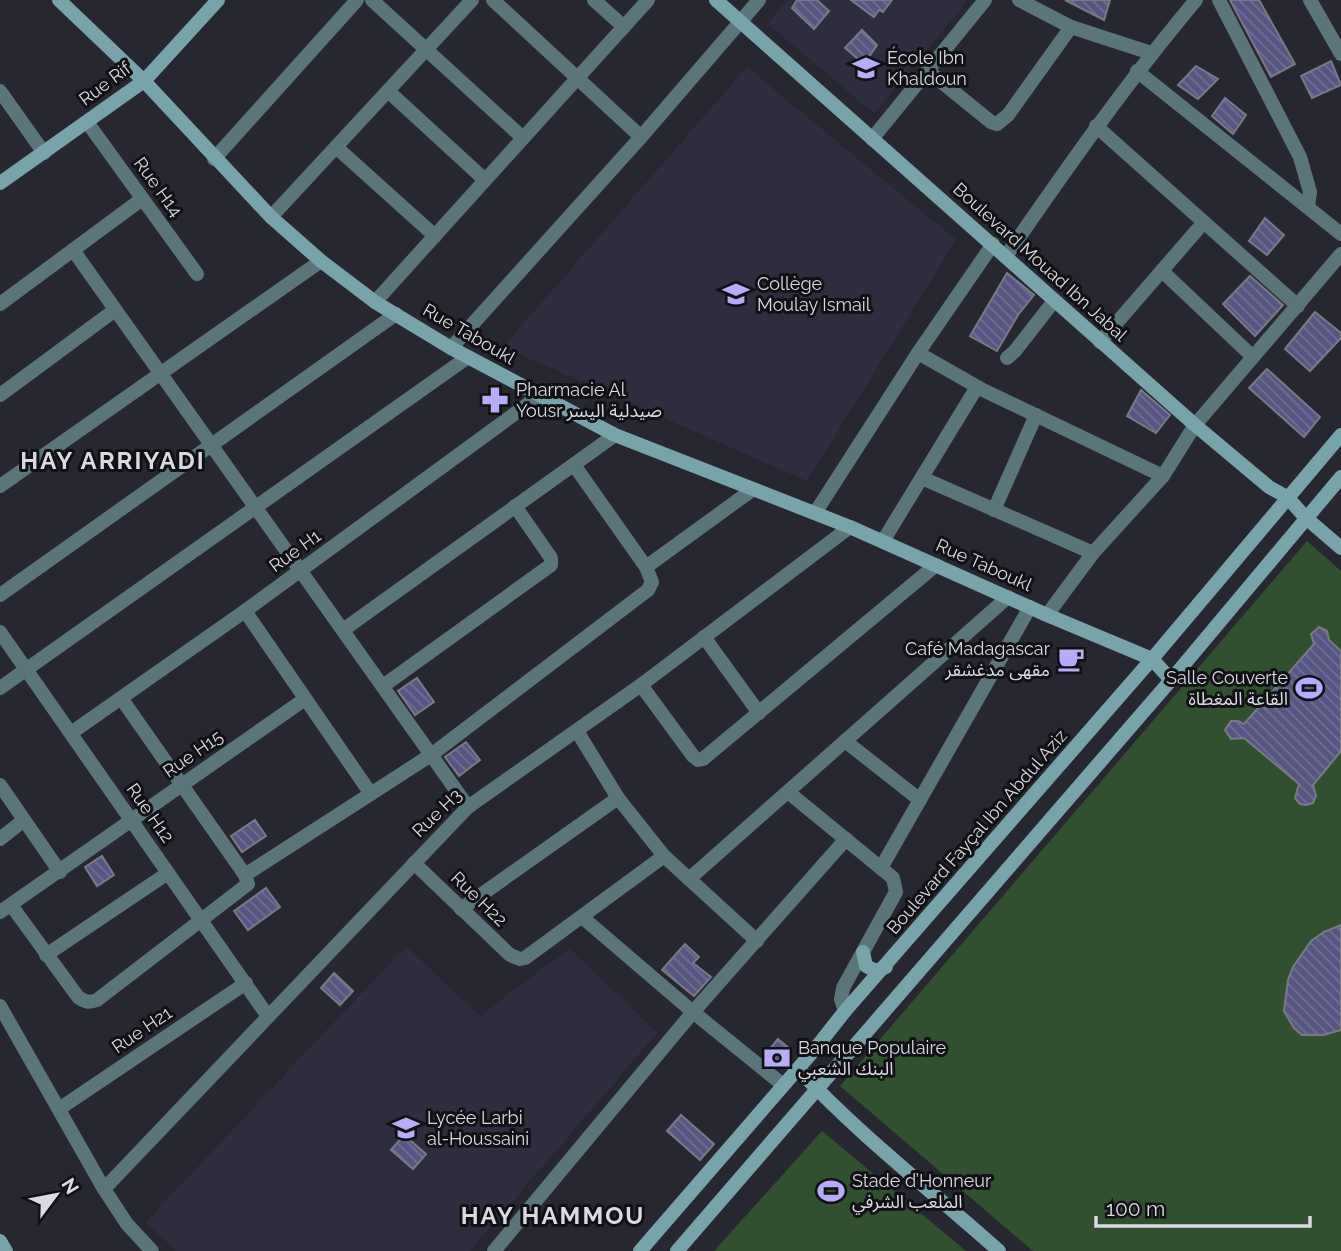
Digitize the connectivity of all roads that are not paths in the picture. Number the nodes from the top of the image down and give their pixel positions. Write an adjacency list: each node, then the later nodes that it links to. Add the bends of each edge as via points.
1 (218, 0): 25 (main road, Rue Rif)
2 (358, 0): 35 (street)
3 (372, 0): 19 (street)
4 (472, 0): 19 (street)
5 (493, 0): 24 (street)
6 (594, 0): 17 (street)
7 (648, 0): 17 (street)
8 (716, 0): 16 (main road, Boulevard Mouad Ibn Jabal)
9 (759, 0): 16 (street)
10 (985, 0): 22 (street)
11 (1196, 0): 20 (street)
12 (1219, 0): 39 (street, via 1291,135 1310,192)
13 (1310, 0): 21 (street)
14 (61, 1): 25 (main road, Rue Taboukl)
15 (1028, 2): 18 (street)
16 (740, 22): 30 (street); 32 (main road, Boulevard Mouad Ibn Jabal)
17 (624, 27): 24 (street)
18 (1071, 27): 20 (street); 22 (street, via 997,124)
19 (426, 50): 27 (street); 31 (street)
20 (1151, 53): 23 (street)
21 (1341, 54)
22 (928, 71): 32 (street)
23 (1137, 71): 29 (street); 39 (street)
24 (578, 79): 30 (street); 31 (street)
25 (144, 80): 28 (main road, Rue Rif); 35 (main road, Rue Taboukl)
26 (0, 91): 34 (street)
27 (388, 91): 33 (street); 36 (street)
28 (87, 122): 34 (main road, Rue Rif); 38 (street, Rue H14)
29 (1096, 127): 41 (street); 47 (street)
30 (640, 137): 58 (street)
31 (523, 138): 36 (street)
32 (872, 139): 44 (main road, Boulevard Mouad Ibn Jabal)
33 (336, 147): 40 (street); 43 (street)
34 (44, 153): 37 (main road, Rue Rif)
35 (214, 159): 40 (main road, Rue Taboukl)
36 (485, 180): 43 (street)
37 (0, 183)
38 (142, 199): 45 (street); 50 (street, Rue H14)
39 (1308, 207): 42 (street)
40 (271, 217): 48 (main road, Rue Taboukl)
41 (1204, 222): 49 (street); 54 (street)
42 (1341, 234)
43 (435, 236): 52 (street)
44 (993, 244): 47 (main road, Boulevard Mouad Ibn Jabal); 59 (street)
45 (73, 250): 53 (street); 55 (street)
46 (1341, 254): 54 (street)
47 (1006, 256): 51 (main road, Boulevard Mouad Ibn Jabal)
48 (321, 261): 52 (main road, Rue Taboukl); 63 (street)
49 (1162, 271): 57 (street); 61 (street)
50 (197, 274)
51 (1054, 301): 57 (main road, Boulevard Mouad Ibn Jabal); 62 (street)
52 (376, 302): 56 (main road, Rue Taboukl)
53 (0, 304)
54 (1298, 306): 61 (street)
55 (116, 310): 63 (street); 65 (street)
56 (396, 314): 58 (main road, Rue Taboukl); 71 (street)
57 (1100, 342): 68 (main road, Boulevard Mouad Ibn Jabal)
58 (451, 348): 60 (main road, Rue Taboukl)
59 (918, 353): 64 (street); 82 (street)
60 (468, 357): 66 (main road, Rue Taboukl); 80 (street)
61 (1253, 357): 68 (street)
62 (1007, 358)
63 (160, 373): 71 (street); 76 (street)
64 (977, 387): 67 (street); 75 (street)
65 (0, 395)
66 (539, 396): 69 (main road, Rue Taboukl); 90 (street, Rue H1)
67 (1036, 415): 73 (street); 81 (street)
68 (1195, 425): 73 (street); 78 (main road, Boulevard Mouad Ibn Jabal)
69 (615, 435): 72 (street); 77 (main road, Rue Taboukl)
70 (1341, 435): 78 (main road, Boulevard Fayçal Ibn Abdul Aziz)
71 (211, 445): 80 (street); 91 (street)
72 (574, 465): 79 (street); 89 (street)
73 (1163, 476): 87 (street)
74 (1341, 477): 83 (main road)
75 (922, 478): 81 (street); 85 (street)
76 (0, 486)
77 (752, 490): 82 (main road, Rue Taboukl); 89 (street)
78 (1287, 497): 83 (main road, Boulevard Mouad Ibn Jabal); 99 (main road, Boulevard Fayçal Ibn Abdul Aziz)
79 (515, 506): 96 (street); 103 (street, via 551,558 551,565)
80 (256, 508): 90 (street); 100 (street)
81 (994, 510): 87 (street)
82 (814, 513): 84 (main road, Rue Taboukl)
83 (1306, 518): 86 (main road, Boulevard Mouad Ibn Jabal); 101 (main road)
84 (850, 527): 85 (main road, Rue Taboukl); 98 (street, Rue H3)
85 (884, 541): 88 (main road, Rue Taboukl)
86 (1341, 548)
87 (1093, 553): 95 (street)
88 (936, 565): 92 (main road, Rue Taboukl); 107 (street)
89 (646, 567): 111 (street, via 652,582 648,590)
90 (300, 571): 94 (street, Rue H1); 96 (street)
91 (0, 596)
92 (1008, 597): 93 (main road, Rue Taboukl); 110 (street)
93 (1030, 607): 95 (main road, Rue Taboukl); 117 (street)
94 (246, 611): 105 (street, Rue H1); 106 (street)
95 (1047, 615): 99 (main road, Rue Taboukl)
96 (342, 630): 103 (street)
97 (0, 632): 100 (street, Rue H12)
98 (704, 637): 102 (street, Rue H3); 107 (street)
99 (1152, 659): 101 (main road, Rue Taboukl); 137 (main road, Boulevard Fayçal Ibn Abdul Aziz)
100 (26, 670): 104 (street); 109 (street, Rue H12)
101 (1171, 680): 145 (main road)
102 (640, 685): 107 (street, via 698,760 709,756); 108 (street, Rue H3)
103 (383, 687): 111 (street)
104 (0, 688)
105 (121, 698): 109 (street, Rue H1); 112 (street)
106 (305, 699): 112 (street, Rue H15); 115 (street)
107 (759, 713)
108 (577, 732): 116 (street); 118 (street, Rue H3)
109 (71, 733): 120 (street, Rue H12)
110 (845, 741): 114 (street); 117 (street)
111 (431, 755): 115 (street); 118 (street)
112 (182, 784): 120 (street, Rue H15); 128 (street)
113 (0, 785): 119 (street)
114 (788, 792): 122 (street); 129 (street)
115 (371, 794): 128 (street)
116 (618, 798): 123 (street); 131 (street)
117 (920, 800): 125 (street)
118 (468, 807): 124 (street, Rue H3)
119 (24, 820): 121 (street); 126 (street)
120 (131, 820): 126 (street, Rue H15); 127 (street, Rue H12)
121 (0, 839)
122 (846, 839): 125 (street); 134 (street)
123 (664, 856): 129 (street); 132 (street)
124 (414, 863): 131 (street, Rue H22); 142 (street, Rue H3)
125 (881, 868): 135 (street, via 893,878 896,892)
126 (60, 872): 130 (street, Rue H15)
127 (168, 873): 133 (street, Rue H12); 136 (street)
128 (245, 875): 133 (street, via 246,887)
129 (689, 879): 134 (street)
130 (5, 908): 136 (street)
131 (461, 909): 132 (street, Rue H22, via 520,959)
132 (582, 917): 141 (street)
133 (203, 920): 136 (street, via 91,1002 78,998); 138 (street, Rue H12)
134 (757, 940): 141 (street)
135 (863, 953): 137 (main road, via 872,970); 140 (street, via 844,988)
136 (46, 955)
137 (886, 967): 140 (main road, Boulevard Fayçal Ibn Abdul Aziz)
138 (246, 983): 142 (street, Rue H12); 146 (street, Rue H21)
139 (0, 1006): 146 (street)
140 (845, 1011): 143 (main road, Boulevard Fayçal Ibn Abdul Aziz)
141 (693, 1012): 144 (street); 151 (street)
142 (267, 1016): 147 (street, Rue H3)
143 (798, 1069): 144 (main road, Boulevard Fayçal Ibn Abdul Aziz); 145 (main road)
144 (783, 1085): 152 (main road, Boulevard Fayçal Ibn Abdul Aziz)
145 (817, 1089): 153 (main road); 154 (main road)
146 (60, 1109): 147 (street)
147 (104, 1189): 150 (street)
148 (0, 1241): 149 (main road)
149 (6, 1251)
150 (152, 1251)
151 (494, 1251)
152 (640, 1251)
153 (677, 1251)
154 (999, 1251)

